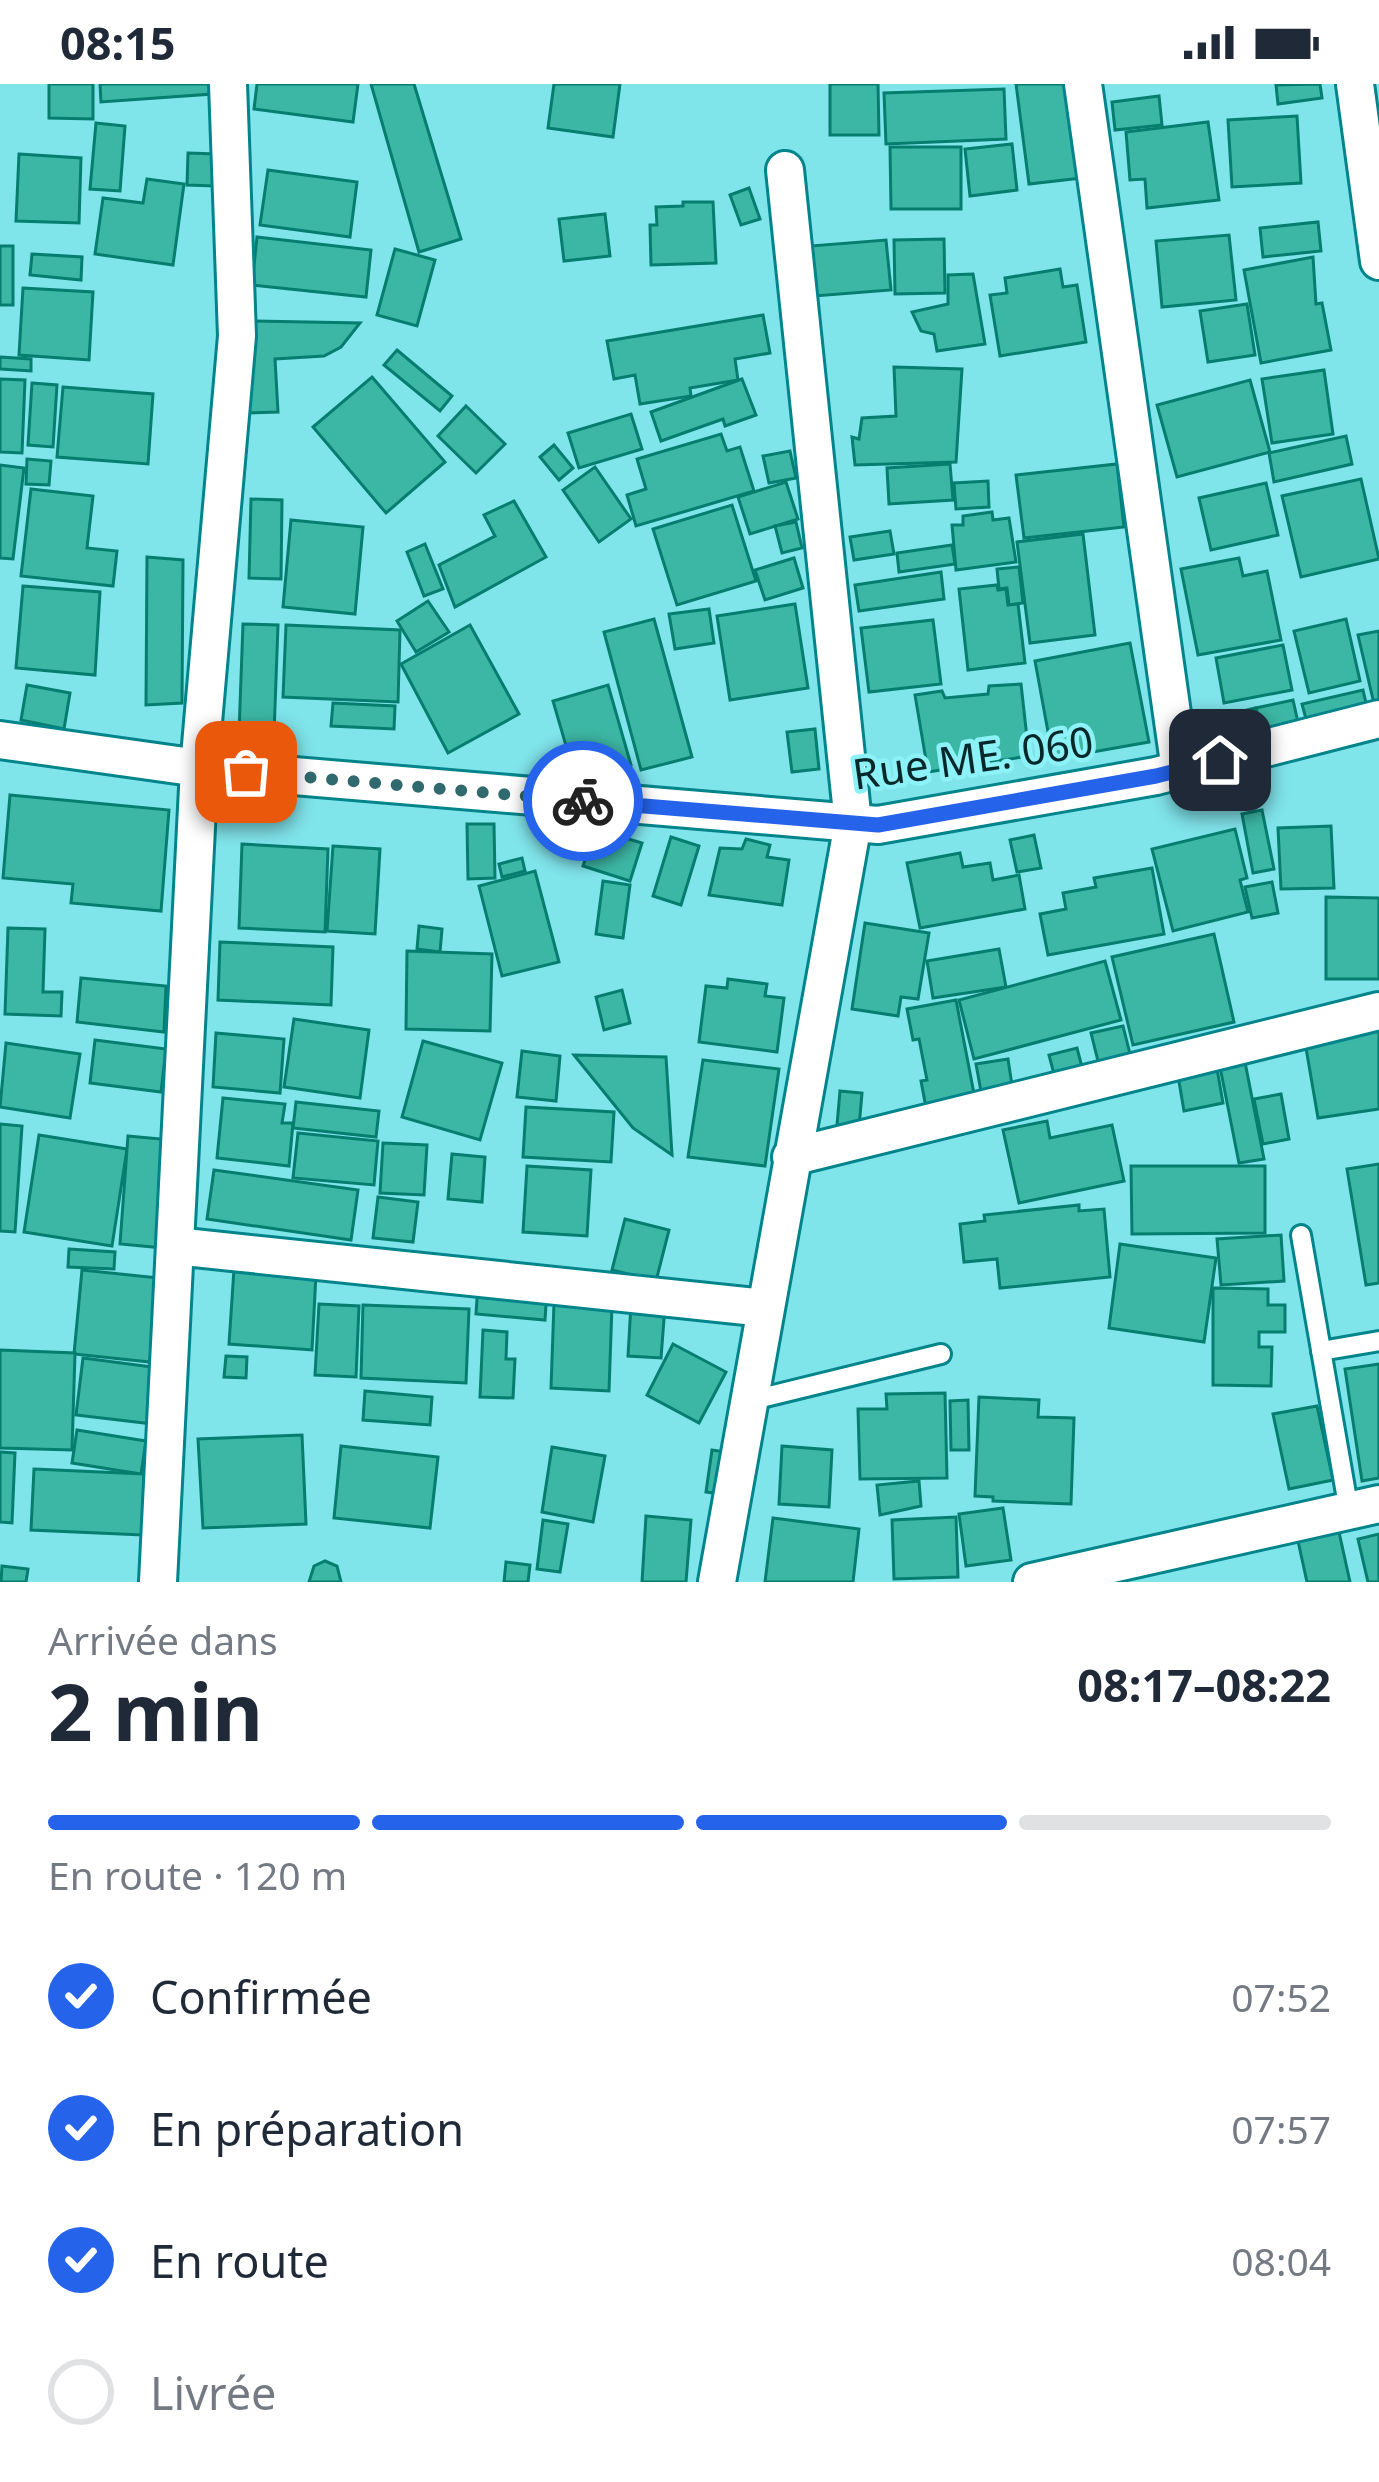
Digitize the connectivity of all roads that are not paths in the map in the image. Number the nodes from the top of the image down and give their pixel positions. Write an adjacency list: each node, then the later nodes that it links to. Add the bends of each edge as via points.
1 (228, 84): 8 (street, via 236,336)
2 (1084, 84): 9 (street)
3 (1355, 84): 5 (street)
4 (785, 170): 10 (street)
5 (1379, 261)
6 (1379, 718): 9 (street, Rue ME. 060)
7 (0, 740): 8 (street, Rue ME. 060)
8 (199, 768): 10 (street, Rue ME. 060); 14 (street)
9 (1180, 770): 10 (street, Rue ME. 060)
10 (854, 823): 12 (street)
11 (1379, 1011): 12 (street)
12 (791, 1157): 15 (street)
13 (1301, 1235): 17 (lane)
14 (175, 1246): 15 (street); 21 (street)
15 (765, 1308): 19 (street)
16 (1379, 1341): 17 (lane)
17 (1322, 1351): 20 (lane)
18 (941, 1354): 19 (lane)
19 (749, 1401): 22 (street)
20 (1364, 1508): 23 (street)
21 (158, 1582)
22 (717, 1582)
23 (1031, 1582)

